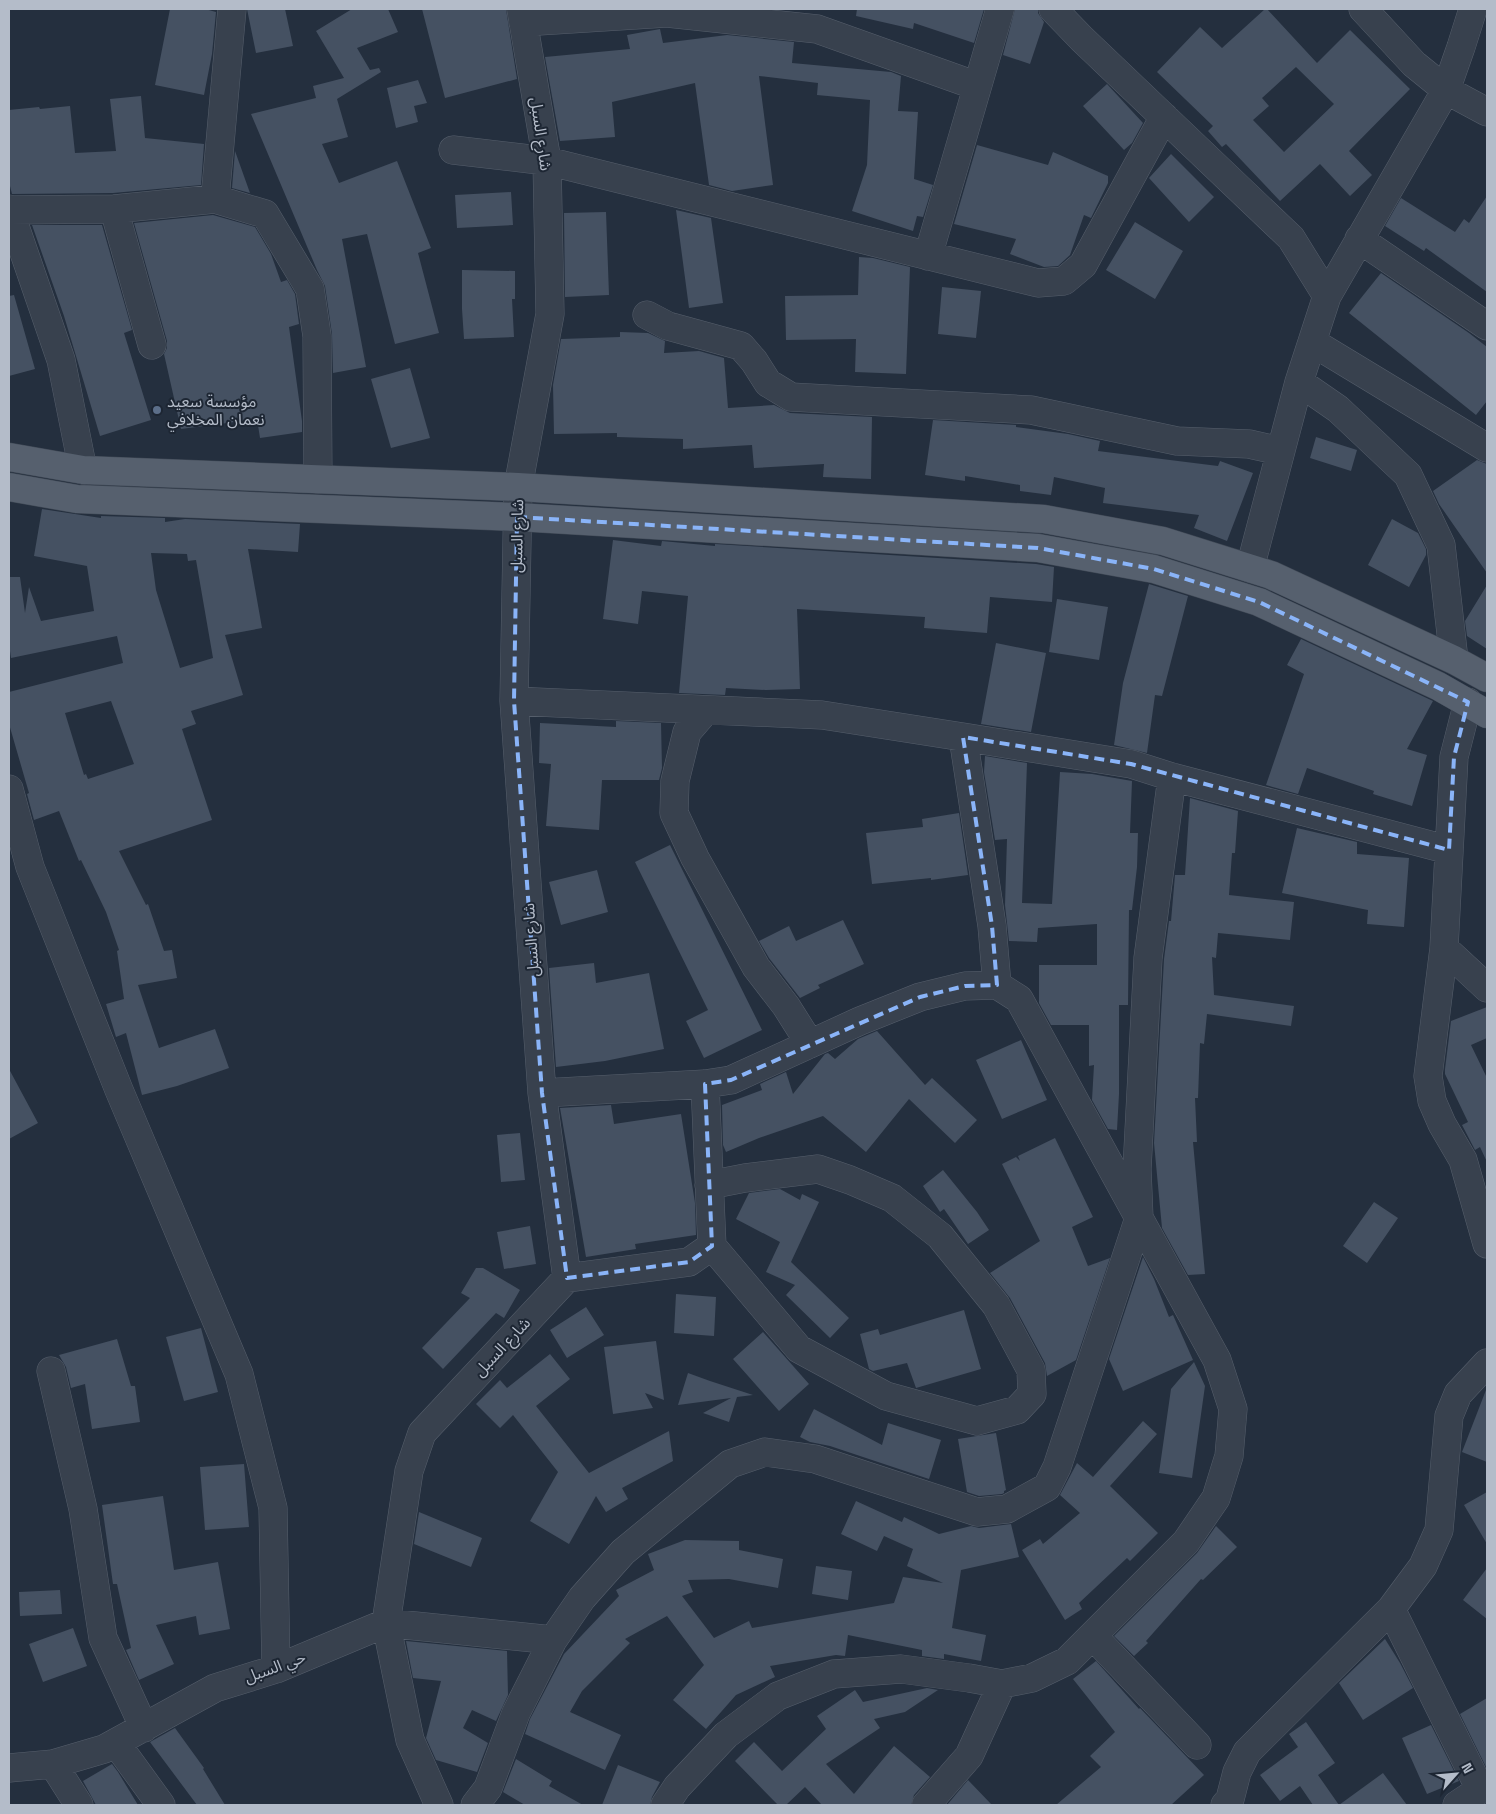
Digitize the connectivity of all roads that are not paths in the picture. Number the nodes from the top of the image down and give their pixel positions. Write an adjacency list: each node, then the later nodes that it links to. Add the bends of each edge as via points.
1 (232, 9): 13 (street)
2 (1000, 9): 7 (street)
3 (1053, 9): 10 (street)
4 (1363, 9): 8 (street, via 1414,64)
5 (1473, 9): 8 (street)
6 (522, 15): 7 (street, via 667,13 817,29); 12 (street, شارع السبل)
7 (977, 86): 17 (street)
8 (1446, 90): 9 (street); 16 (street)
9 (1487, 112)
10 (1164, 118): 17 (street, via 1083,265 1064,281 1038,283); 18 (street, via 1291,238)
11 (453, 150): 12 (street)
12 (547, 161): 17 (street); 30 (street, شارع السبل, via 550,314)
13 (215, 199): 14 (street); 28 (street, via 265,214 310,289 317,336)
14 (114, 209): 15 (street); 22 (street)
15 (9, 210): 27 (street, via 61,360)
16 (1360, 239): 18 (street); 20 (street)
17 (928, 256)
18 (1327, 296): 21 (street)
19 (647, 314): 25 (street, via 668,326 741,346 768,383 791,397 1031,410 1177,441 1248,444)
20 (1487, 326)
21 (1312, 342): 23 (street); 24 (street)
22 (152, 344)
23 (1299, 382): 25 (street); 33 (street, via 1338,409 1408,475 1442,545)
24 (1487, 448)
25 (1280, 450): 32 (street)
26 (9, 457): 27 (main road)
27 (83, 470): 28 (main road)
28 (318, 479): 30 (main road)
29 (9, 487): 31 (main road, via 77,499)
30 (518, 487): 31 (street, شارع السبل); 32 (main road, via 1044,519 1163,541)
31 (518, 517): 35 (street, شارع السبل); 36 (main road, via 1038,548 1154,569 1259,602 1438,686)
32 (1250, 568): 33 (main road, via 1272,575)
33 (1454, 660): 34 (main road)
34 (1487, 678)
35 (514, 701): 37 (street); 47 (street, شارع السبل)
36 (1477, 708): 41 (street, via 1454,757)
37 (706, 710): 38 (street, via 822,715); 45 (street, via 687,732 675,781 674,812 695,858 756,967)
38 (963, 737): 39 (street, via 1131,764); 43 (street, via 992,926)
39 (1172, 777): 41 (street); 49 (street, via 1148,958 1137,1169)
40 (9, 789): 59 (street, via 30,866 119,1090 239,1374 273,1508)
41 (1449, 850): 42 (street)
42 (1444, 948): 44 (street); 50 (street, via 1428,1076 1432,1101 1463,1160)
43 (997, 985): 45 (street, via 965,986 920,997); 49 (street, via 1019,999)
44 (1487, 988)
45 (810, 1044): 46 (street, via 731,1080)
46 (704, 1084): 47 (street); 48 (street)
47 (542, 1093): 52 (street, شارع السبل)
48 (709, 1185): 51 (street); 51 (street, via 818,1169 892,1198 940,1236 996,1305 1031,1370 1032,1394 1017,1410 977,1421 886,1396 799,1349)
49 (1139, 1218): 57 (street, via 1217,1360 1233,1408 1229,1456 1216,1498 1186,1542); 58 (street, via 1057,1466 1047,1487 1007,1509 977,1512 815,1459 765,1452 730,1464 623,1552 582,1598)
50 (1487, 1244)
51 (712, 1246): 52 (street, via 688,1262)
52 (567, 1278): 56 (street, شارع السبل, via 422,1433 409,1472)
53 (1487, 1363): 55 (street, via 1458,1394 1449,1416 1439,1530 1423,1566)
54 (51, 1372): 61 (street, via 83,1510 103,1638)
55 (1391, 1609): 66 (street); 73 (street, via 1247,1752)
56 (386, 1623): 58 (street, حي السبل); 59 (street, حي السبل); 69 (street, شارع السبل, via 410,1740)
57 (1093, 1636): 60 (street, via 1067,1661 1032,1678); 63 (street)
58 (554, 1640): 70 (street, via 516,1713 488,1788)
59 (276, 1669): 61 (street, حي السبل, via 214,1688)
60 (1002, 1684): 71 (street, via 901,1668 834,1674 778,1696 726,1735 676,1787); 72 (street, via 968,1756)
61 (144, 1728): 62 (street, حي السبل)
62 (116, 1743): 64 (street, حي السبل); 68 (street)
63 (1197, 1745)
64 (53, 1764): 65 (street, حي السبل); 67 (street)
65 (9, 1768)
66 (1483, 1787): 74 (street)
67 (79, 1805)
68 (160, 1805)
69 (439, 1805)
70 (475, 1805)
71 (665, 1805)
72 (926, 1805)
73 (1225, 1805)
74 (1457, 1805)

